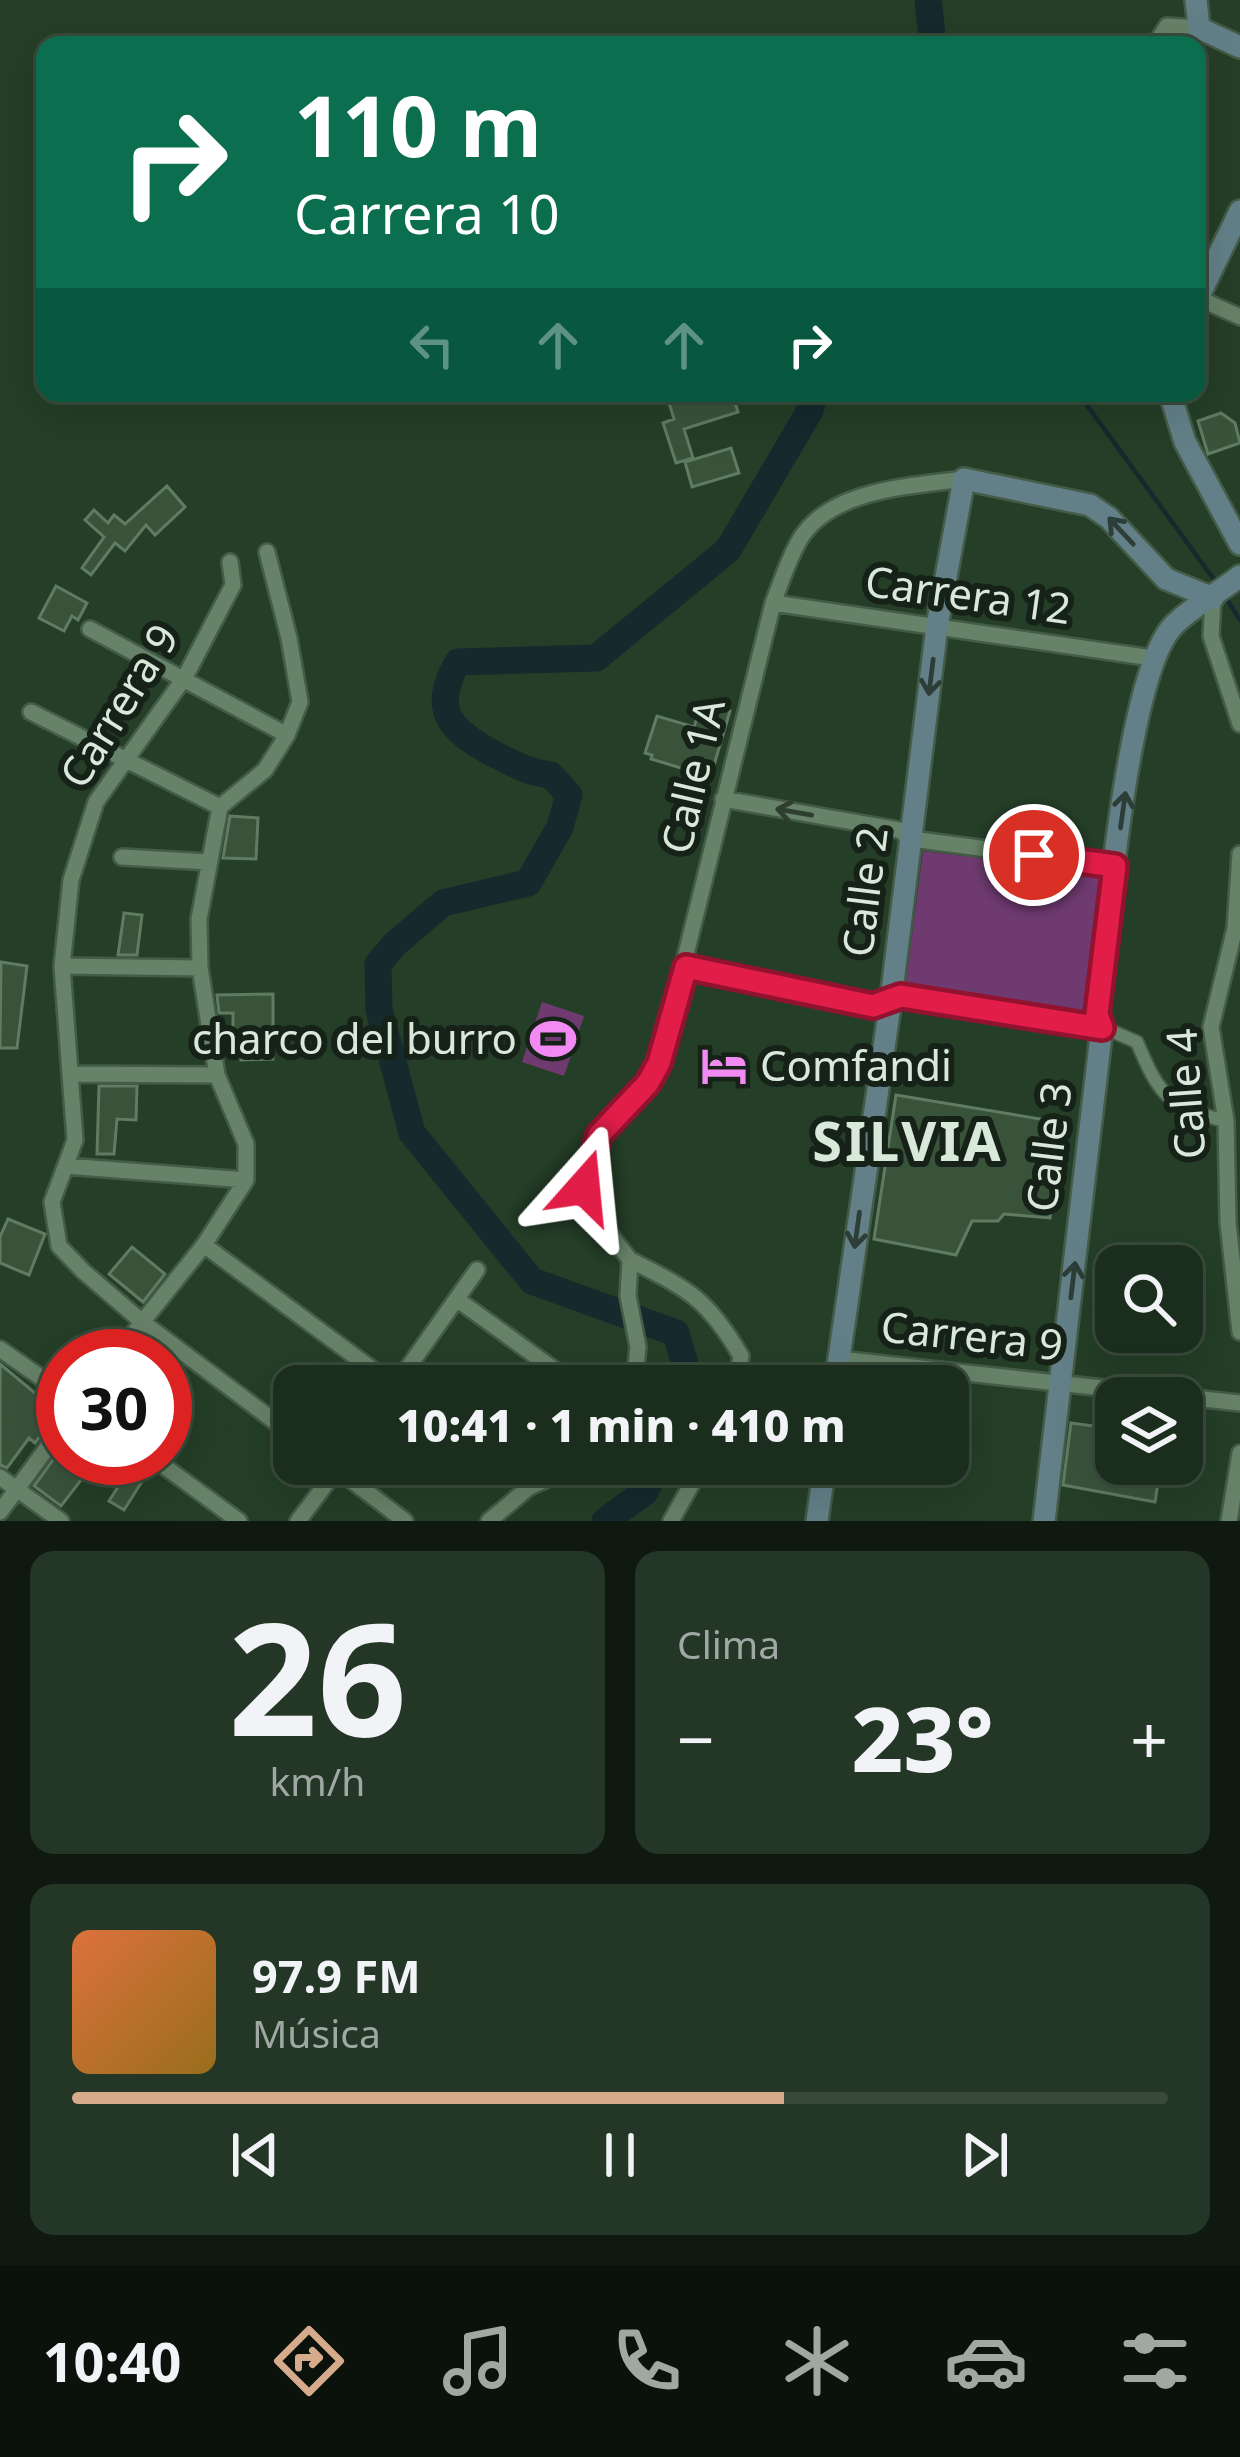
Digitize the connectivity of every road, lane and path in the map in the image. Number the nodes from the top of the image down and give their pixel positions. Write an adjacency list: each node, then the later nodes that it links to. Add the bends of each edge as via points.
1 (1196, 0): 2 (main road)
2 (1199, 28): 3 (street, via 1167,26); 4 (main road)
3 (1160, 36)
4 (1240, 47)
5 (1240, 212): 6 (main road)
6 (1206, 281)
7 (1206, 303): 8 (street)
8 (1240, 316)
9 (1173, 402): 11 (main road)
10 (964, 479): 15 (main road, one-way to 10, via 1166,579 1090,505); 16 (street, Calle 1A, via 828,512 800,540); 17 (main road, Calle 2)
11 (1240, 544)
12 (267, 552): 23 (street, via 300,703)
13 (230, 562): 20 (street, Carrera 9, via 233,585)
14 (1240, 576): 15 (main road, Calle 3)
15 (1215, 596): 19 (main road, Calle 3, via 1173,626); 22 (street, via 1211,636)
16 (772, 603): 17 (street, Carrera 12); 25 (street, Calle 1A)
17 (937, 626): 19 (street, Carrera 12); 27 (main road, Calle 2, one-way to 27)
18 (90, 629): 20 (street)
19 (1152, 658): 31 (main road, Calle 3, one-way to 19)
20 (185, 677): 23 (street); 24 (street, Carrera 9)
21 (31, 712): 24 (street)
22 (1240, 724)
23 (287, 735): 26 (street, via 265,770)
24 (127, 761): 26 (street); 32 (street, Carrera 9, via 96,802 71,880)
25 (723, 799): 27 (street, one-way to 25, via 899,830); 33 (street, Calle 1A)
26 (220, 807): 30 (street)
27 (912, 839): 31 (street); 35 (main road, Calle 2)
28 (1240, 854): 39 (street, Calle 4, via 1234,928 1211,1027)
29 (122, 857): 30 (street)
30 (208, 862): 34 (street)
31 (1115, 866): 36 (main road, Calle 3, via 1097,1014)
32 (62, 966): 34 (street); 37 (street, Carrera 9)
33 (686, 967): 35 (street, via 873,1006); 43 (street, Calle 1A, via 659,1063 599,1135 584,1187)
34 (200, 968): 38 (street)
35 (890, 999): 36 (street); 50 (main road, Calle 2, one-way to 50)
36 (1102, 1028): 39 (street, via 1137,1042 1155,1084 1188,1112); 58 (main road, Calle 3, one-way to 36)
37 (70, 1074): 38 (street); 40 (street, Carrera 9, via 75,1140)
38 (217, 1075): 41 (street, via 247,1144)
39 (1233, 1121): 48 (street, Calle 4, via 1228,1223)
40 (66, 1166): 41 (street); 46 (street, Carrera 9, via 52,1202 58,1246)
41 (246, 1180): 42 (street)
42 (204, 1244): 46 (street); 51 (street)
43 (630, 1260): 54 (street); 55 (street, via 713,1312)
44 (477, 1270): 45 (street)
45 (458, 1300): 52 (street); 53 (street)
46 (141, 1321): 47 (street); 60 (street)
47 (135, 1329)
48 (1240, 1332)
49 (0, 1349): 57 (street)
50 (839, 1359): 56 (main road, Calle 2); 58 (street, Carrera 9)
51 (367, 1365)
52 (410, 1365)
53 (548, 1365)
54 (636, 1365)
55 (740, 1365)
56 (838, 1365)
57 (36, 1374)
58 (1061, 1381): 59 (street, Carrera 9); 81 (main road, Calle 3)
59 (1240, 1403)
60 (273, 1420)
61 (1240, 1454): 82 (street)
62 (36, 1462): 72 (street)
63 (0, 1477): 72 (street)
64 (190, 1485): 75 (street)
65 (323, 1485): 76 (street)
66 (360, 1485): 77 (street)
67 (524, 1485): 71 (street)
68 (534, 1485): 71 (street)
69 (691, 1485): 79 (street)
70 (822, 1485): 80 (main road)
71 (528, 1488): 78 (street)
72 (16, 1489): 73 (street); 74 (street)
73 (0, 1512)
74 (61, 1521)
75 (239, 1521)
76 (298, 1521)
77 (405, 1521)
78 (489, 1521)
79 (671, 1521)
80 (817, 1521)
81 (1044, 1521)
82 (1229, 1521)

